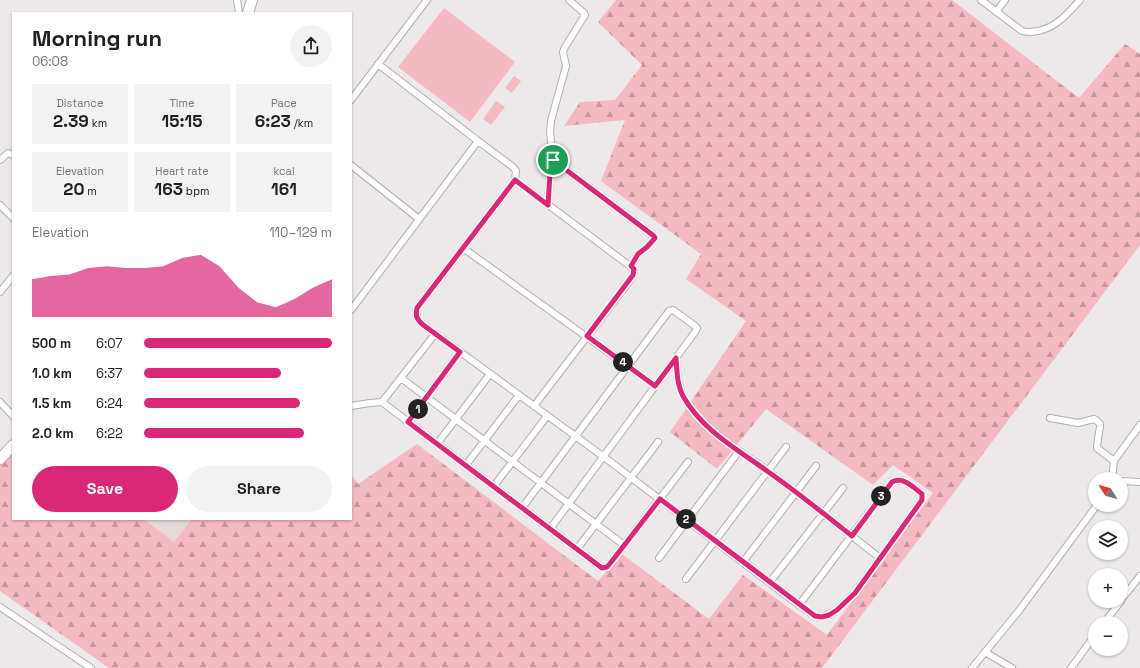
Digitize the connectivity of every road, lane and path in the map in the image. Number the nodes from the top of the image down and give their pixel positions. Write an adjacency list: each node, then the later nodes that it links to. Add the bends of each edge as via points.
1 (237, 0): 8 (street)
2 (252, 0): 9 (highway)
3 (427, 0): 11 (street)
4 (569, 0): 16 (street, via 585,16 563,52 566,66 551,121)
5 (981, 0): 10 (street)
6 (1005, 0): 10 (street)
7 (1080, 0): 10 (street, via 1049,29 1030,33 1022,31)
8 (239, 12)
9 (248, 12)
10 (996, 12)
11 (378, 64): 12 (street); 13 (street)
12 (352, 99)
13 (478, 141): 18 (street, via 513,167 516,171); 22 (street)
14 (12, 155): 15 (street, via 8,153)
15 (0, 160)
16 (553, 160): 20 (street); 24 (street, via 654,236)
17 (352, 166): 22 (street)
18 (515, 180): 20 (street); 23 (street)
19 (0, 205): 21 (street)
20 (548, 205): 24 (street)
21 (12, 217)
22 (419, 219): 27 (street)
23 (463, 248): 28 (street, via 417,308 417,319); 29 (street)
24 (631, 266): 29 (street, via 634,269 633,275)
25 (12, 278): 26 (street)
26 (0, 292)
27 (352, 309)
28 (435, 334): 30 (street); 34 (street)
29 (587, 336): 32 (street); 41 (street)
30 (460, 352): 33 (street); 37 (street)
31 (676, 358): 32 (street, via 696,328 672,310); 35 (street); 54 (street, via 678,380 683,396 701,421)
32 (628, 366): 35 (street); 48 (street)
33 (490, 374): 36 (street); 45 (street)
34 (401, 378): 37 (street); 39 (street)
35 (655, 386): 55 (street)
36 (519, 395): 41 (street); 49 (street)
37 (426, 398): 45 (street); 46 (street)
38 (0, 402): 42 (street)
39 (382, 402): 40 (street); 46 (street)
40 (352, 406)
41 (534, 406): 43 (street)
42 (12, 415)
43 (547, 416): 48 (street); 58 (street)
44 (1050, 418): 57 (street, via 1078,423 1096,420 1100,424 1097,448)
45 (456, 419): 49 (street); 51 (street)
46 (408, 422): 51 (street)
47 (1140, 426): 57 (street)
48 (575, 436): 55 (street); 67 (street)
49 (484, 441): 58 (street); 60 (street)
50 (658, 442): 64 (street)
51 (437, 444): 60 (street)
52 (12, 446): 56 (highway)
53 (786, 447): 62 (street)
54 (739, 451): 62 (street); 76 (street)
55 (604, 457): 64 (street); 72 (street)
56 (0, 460)
57 (1114, 461): 63 (street)
58 (513, 462): 67 (street); 68 (street)
59 (688, 462): 71 (street)
60 (466, 465): 68 (street)
61 (816, 466): 70 (street)
62 (768, 471): 70 (street); 80 (street)
63 (1113, 472)
64 (631, 478): 71 (street); 77 (street)
65 (1128, 481): 66 (street)
66 (1140, 482)
67 (541, 483): 72 (street); 73 (street)
68 (494, 486): 73 (street)
69 (843, 488): 75 (street)
70 (796, 493): 75 (street); 85 (street)
71 (660, 499): 76 (street); 81 (street)
72 (569, 504): 77 (street); 78 (street)
73 (522, 508): 78 (street)
74 (1093, 512): 95 (street)
75 (823, 514): 79 (street); 88 (street)
76 (688, 520): 80 (street); 83 (street)
77 (596, 524): 81 (street); 82 (street)
78 (550, 529): 82 (street)
79 (852, 536): 84 (street); 84 (street, via 892,482 897,479 902,479 922,494 922,500); 90 (street)
80 (716, 541): 85 (street); 87 (street)
81 (624, 545): 82 (street, via 607,567 602,568)
82 (577, 549)
83 (659, 558)
84 (880, 558): 90 (street, via 855,593 829,615 815,616)
85 (743, 562): 88 (street)
86 (1140, 576): 89 (street)
87 (686, 579)
88 (770, 582): 90 (street)
89 (1128, 592)
90 (799, 605)
91 (0, 607): 96 (street)
92 (1116, 608): 93 (street)
93 (1109, 616)
94 (1088, 645): 99 (street)
95 (985, 652): 97 (street); 98 (street)
96 (91, 668)
97 (972, 668)
98 (1012, 668)
99 (1071, 668)

